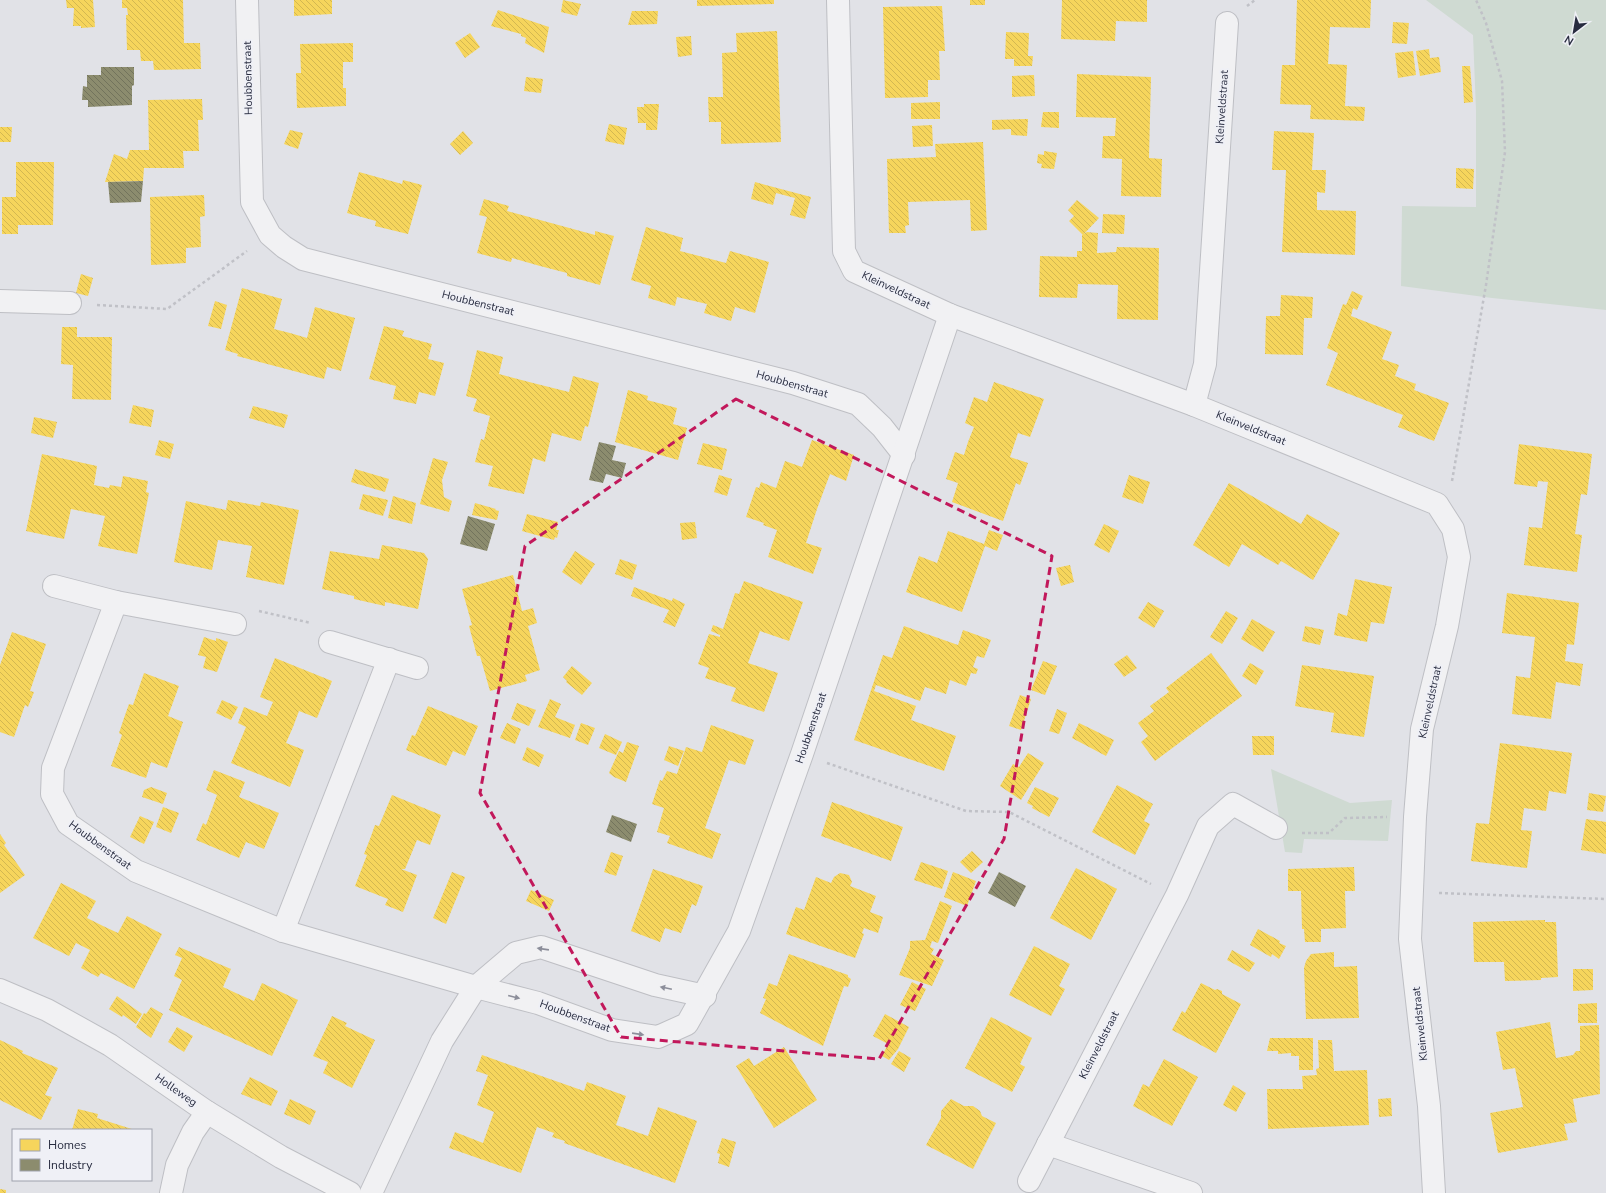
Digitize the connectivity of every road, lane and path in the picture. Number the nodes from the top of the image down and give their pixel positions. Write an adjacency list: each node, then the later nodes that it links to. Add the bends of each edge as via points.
1 (247, 0): 5 (street, Houbbenstraat, via 252,202)
2 (838, 0): 8 (street, Kleinveldstraat, via 844,251 854,271)
3 (1476, 0): 11 (path, via 1486,23 1502,81 1505,152 1486,285 1453,479)
4 (1227, 23): 9 (street, Kleinveldstraat, via 1205,364)
5 (270, 235): 7 (path, via 167,309); 10 (street, Houbbenstraat, via 303,259 793,383 858,404 882,427)
6 (0, 301): 7 (street)
7 (70, 303)
8 (950, 315): 9 (street, Kleinveldstraat); 10 (street, Houbbenstraat)
9 (1194, 405): 11 (street, Kleinveldstraat)
10 (904, 455): 18 (street, Houbbenstraat)
11 (1437, 504): 19 (street, Kleinveldstraat, via 1453,529 1459,557 1447,626 1422,729)
12 (54, 586): 13 (street)
13 (116, 602): 14 (street); 24 (street, Houbbenstraat, via 53,768 52,794 68,824 136,871)
14 (235, 624): 15 (path, via 247,609 330,627)
15 (330, 642): 16 (street)
16 (389, 659): 17 (street); 24 (street)
17 (417, 668)
18 (802, 754): 22 (path, via 966,811 1009,812); 27 (street, Houbbenstraat, via 740,931)
19 (1415, 817): 20 (path, via 1345,818 1329,833 1297,833); 21 (street, Kleinveldstraat)
20 (1276, 828): 22 (street, Kleinveldstraat, via 1233,804 1208,826)
21 (1412, 892): 23 (path); 35 (street, Kleinveldstraat, via 1410,939 1429,1106)
22 (1177, 895): 29 (street, Kleinveldstraat)
23 (1606, 899)
24 (283, 931): 25 (street, Houbbenstraat)
25 (476, 987): 27 (street, one-way to 25, via 655,985 541,947 516,953); 27 (street, Houbbenstraat, one-way to 27, via 538,1003 612,1030 658,1037 687,1024); 33 (street, via 442,1041)
26 (0, 990): 28 (street, Holleweg, via 47,1010 110,1045)
27 (705, 996)
28 (207, 1112): 31 (street, via 192,1132 177,1165); 32 (street, Holleweg, via 281,1157)
29 (1048, 1144): 30 (street, Kleinveldstraat); 34 (street)
30 (1029, 1181)
31 (172, 1193)
32 (350, 1193)
33 (371, 1193)
34 (1191, 1193)
35 (1434, 1193)

